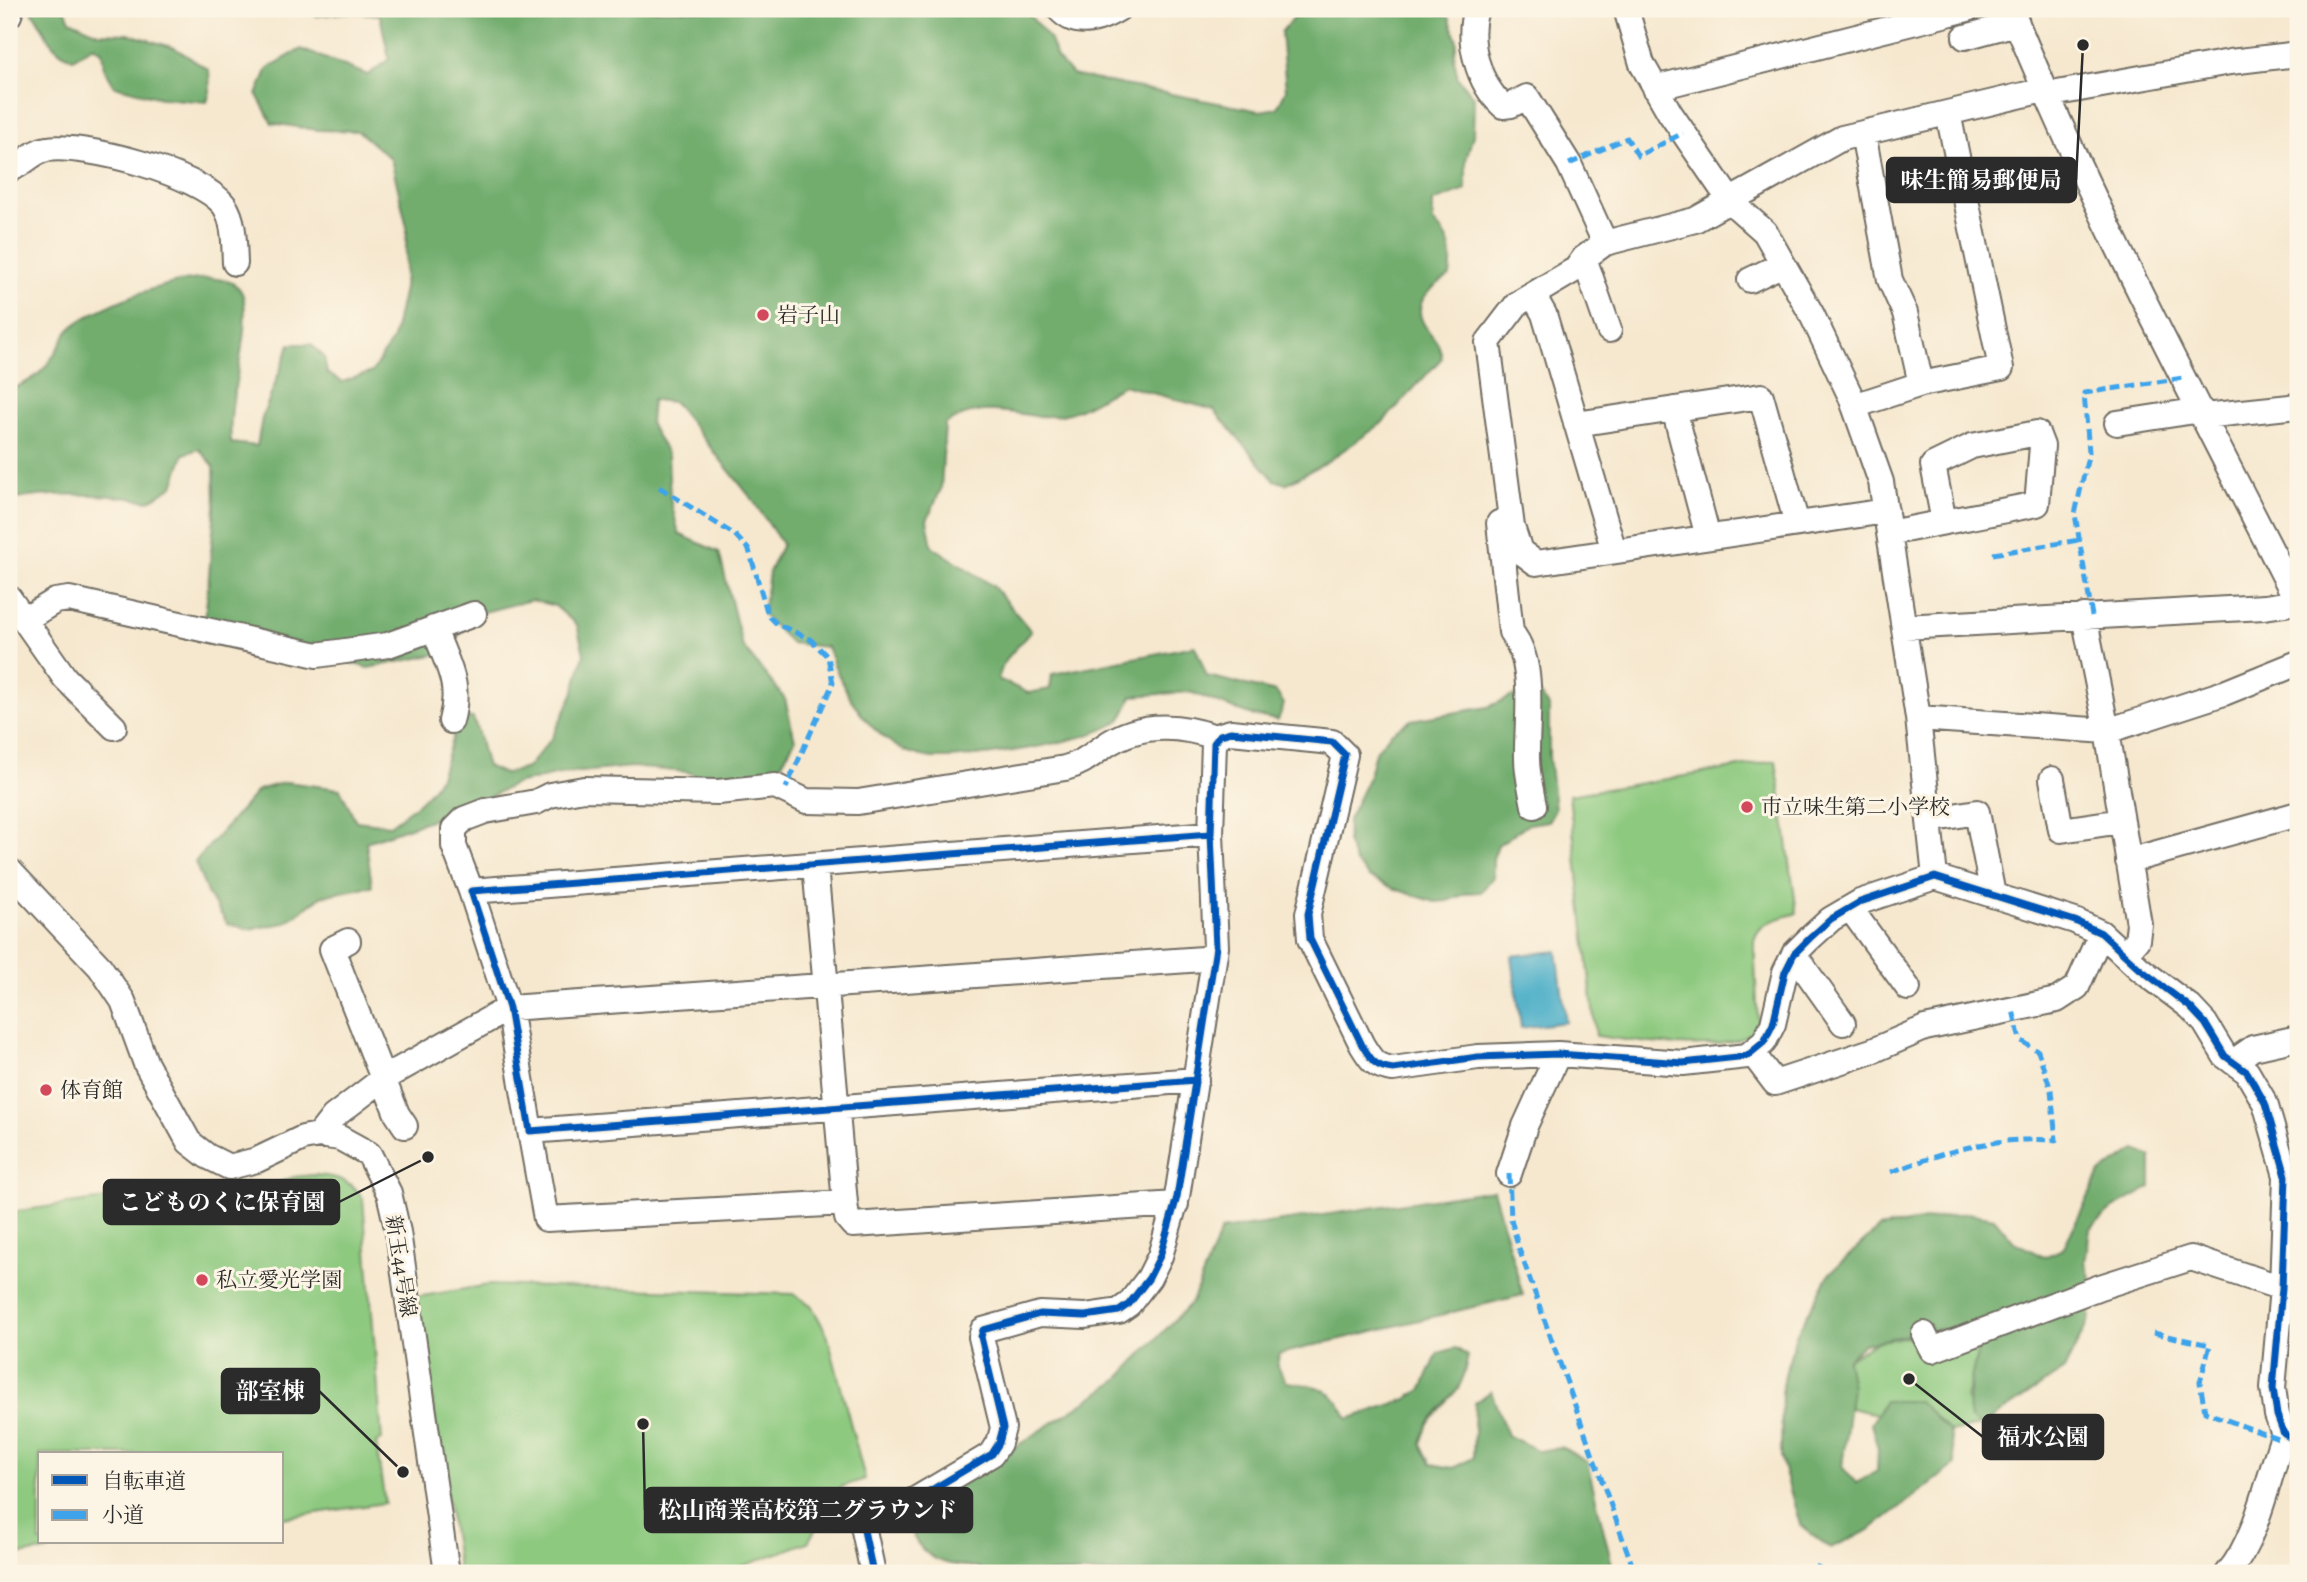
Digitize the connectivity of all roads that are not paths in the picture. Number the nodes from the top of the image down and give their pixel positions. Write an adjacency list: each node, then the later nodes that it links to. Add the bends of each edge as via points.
1 (11, 9): 7 (street)
2 (1059, 9): 3 (street, via 1077,21 1091,21)
3 (1118, 9)
4 (1476, 9): 17 (street, via 1474,54 1484,81 1503,106 1527,97 1569,164)
5 (1626, 9): 11 (street, via 1642,64)
6 (1967, 9): 11 (street)
7 (9, 15)
8 (2014, 16): 9 (street); 12 (street)
9 (1965, 37)
10 (2298, 54): 12 (street)
11 (1655, 88): 16 (street)
12 (2045, 92): 13 (street); 28 (street)
13 (1948, 113): 14 (street); 24 (street, via 2001,368)
14 (1863, 134): 16 (street, via 1842,138); 24 (street, via 1890,280 1905,313)
15 (9, 169): 19 (street, via 43,150 68,148 197,185 220,201 229,215)
16 (1731, 202): 17 (street, via 1676,226); 20 (street, via 1765,232)
17 (1605, 243): 18 (street)
18 (1584, 258): 22 (street, via 1576,269); 23 (street)
19 (235, 263)
20 (1783, 264): 21 (street); 25 (street)
21 (1750, 280)
22 (1532, 295): 30 (street, via 1544,314); 31 (street, via 1517,304 1488,342)
23 (1609, 330)
24 (1922, 384): 25 (street)
25 (1854, 406): 32 (street, via 1881,482)
26 (2298, 406): 28 (street)
27 (1674, 409): 30 (street); 34 (street, via 1761,396); 35 (street)
28 (2202, 413): 29 (street); 37 (street)
29 (2116, 423)
30 (1576, 424): 36 (street)
31 (1506, 487): 36 (street, via 1515,540 1529,559 1536,563); 50 (street, via 1498,496 1498,506 1510,632 1519,642 1524,666 1527,761)
32 (1887, 522): 33 (street); 34 (street); 41 (street)
33 (1944, 522): 33 (street, via 2037,503 2042,446 2037,433 1972,446 1933,465)
34 (1797, 524): 35 (street)
35 (1708, 537): 36 (street)
36 (1614, 551)
37 (2298, 602): 40 (street)
38 (16, 614): 42 (street, via 69,599 317,655 388,645); 46 (street, via 65,678)
39 (474, 614): 42 (street)
40 (2084, 616): 41 (street); 47 (street)
41 (1904, 626): 44 (street)
42 (434, 628): 45 (street, via 454,676 457,694)
43 (2298, 663): 47 (street)
44 (1918, 718): 47 (street); 52 (street)
45 (451, 721)
46 (114, 727)
47 (2107, 731): 53 (street)
48 (1218, 738): 54 (street, via 1214,743); 59 (street, via 1200,731 1142,729 1065,768 858,803 796,799 786,788 775,786 718,792 584,789 551,795 485,811 464,819 454,829 454,846); 72 (street, via 1231,732 1312,738 1332,742 1345,755 1308,927 1371,1060 1380,1068 1393,1069 1478,1057)
49 (2052, 779): 53 (street, via 2061,830)
50 (1534, 806)
51 (2298, 814): 55 (street)
52 (1929, 820): 58 (street); 60 (street, via 1977,813)
53 (2122, 821): 55 (street)
54 (1211, 834): 56 (street); 66 (street)
55 (2129, 861): 65 (street, via 2139,924 2137,940)
56 (815, 865): 59 (street); 67 (street)
57 (9, 870): 80 (street, via 100,967 123,1001 145,1064 189,1142 229,1167)
58 (1935, 877): 60 (street); 61 (street)
59 (471, 891): 69 (street)
60 (1993, 895): 62 (street)
61 (1850, 908): 64 (street, via 1831,919); 68 (street)
62 (2101, 933): 65 (street); 73 (street, via 2077,987 2057,1000 1925,1028 1775,1083)
63 (348, 941): 75 (street, via 332,949)
64 (1794, 954): 70 (street); 73 (street, via 1773,1024)
65 (2126, 954): 74 (street, via 2190,1007)
66 (1213, 955): 67 (street); 76 (street)
67 (827, 986): 69 (street); 77 (street)
68 (1908, 988)
69 (509, 1008): 75 (street); 79 (street)
70 (1843, 1023)
71 (2298, 1038): 74 (street, via 2253,1048)
72 (1558, 1054): 73 (street, via 1683,1063); 81 (street)
73 (1753, 1054)
74 (2233, 1062): 82 (street, via 2246,1072 2265,1103)
75 (384, 1078): 78 (street); 80 (street, via 333,1117)
76 (1196, 1080): 77 (street); 84 (street)
77 (838, 1110): 79 (street); 83 (street)
78 (405, 1126)
79 (530, 1131): 83 (street, via 546,1219)
80 (319, 1135): 88 (street, 新玉44号線, via 340,1138 369,1154 388,1192 398,1232)
81 (1509, 1174)
82 (2292, 1175): 85 (street)
83 (845, 1203): 84 (street, via 853,1225)
84 (1176, 1204): 89 (street, via 1149,1278 1119,1311 1040,1314 983,1331 1003,1428 999,1443 992,1454 906,1505 863,1521)
85 (2282, 1288): 86 (street, via 2191,1258 1932,1350); 87 (street, via 2273,1388 2277,1415)
86 (1924, 1334)
87 (2291, 1438): 90 (street, via 2238,1561)
88 (447, 1573)
89 (873, 1573)
90 (2228, 1573)

